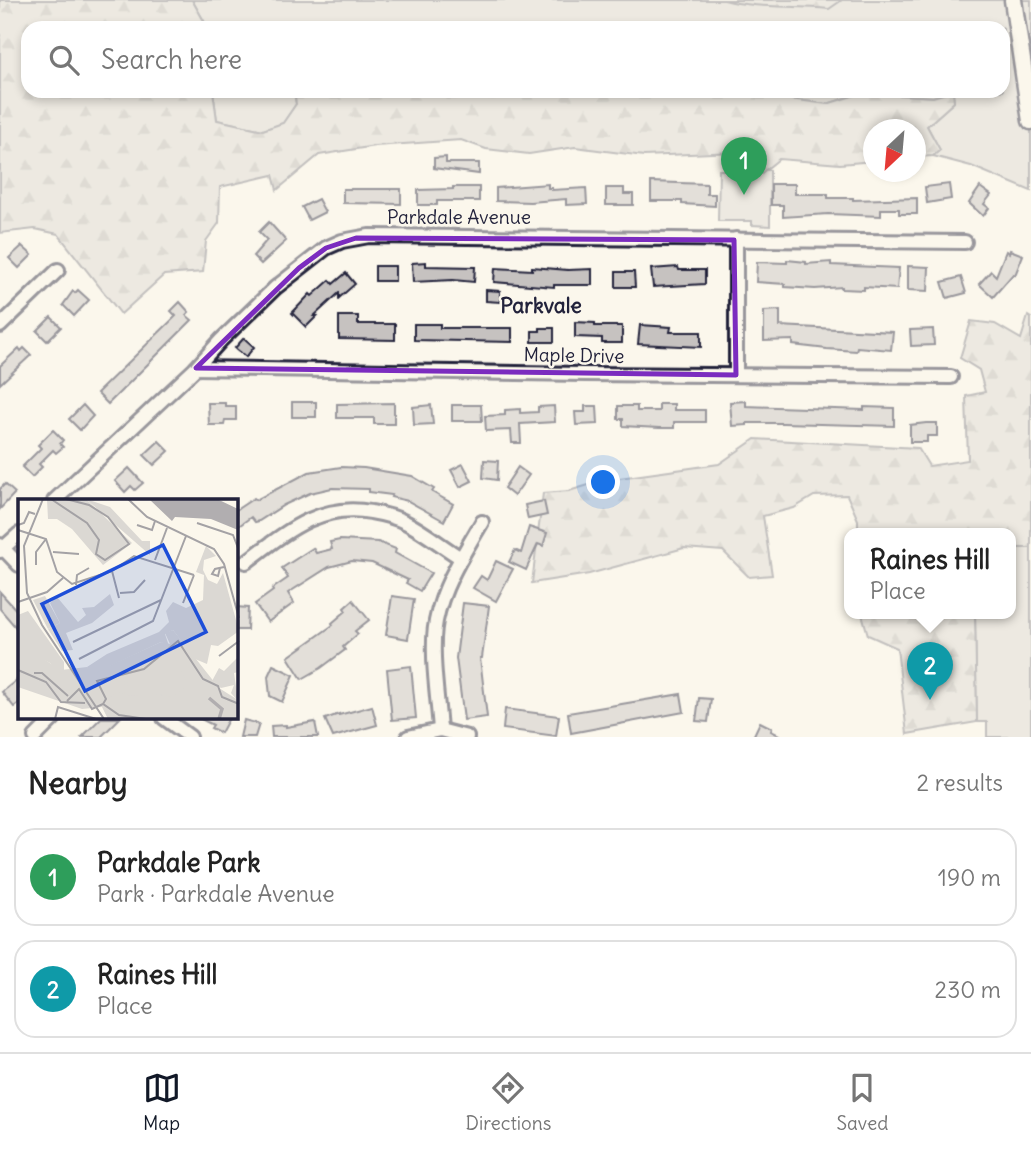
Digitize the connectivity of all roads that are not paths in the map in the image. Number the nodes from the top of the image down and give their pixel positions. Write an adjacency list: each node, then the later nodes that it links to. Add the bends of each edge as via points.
1 (1013, 0): 2 (main road)
2 (1031, 121)
3 (736, 239): 4 (street, Parkdale Avenue); 7 (street, Parkdale Avenue, via 356,238 326,247 299,268 247,313); 8 (street)
4 (965, 242)
5 (58, 270): 6 (street)
6 (0, 326)
7 (196, 368): 8 (street, Maple Drive); 10 (street, Parkdale Avenue)
8 (736, 375): 9 (street, Maple Drive)
9 (951, 377)
10 (56, 499)
11 (482, 522): 14 (street)
12 (18, 535): 13 (street)
13 (1, 548): 16 (street)
14 (461, 558): 15 (street, via 405,522 382,514 335,510 310,519); 19 (street, via 436,623)
15 (246, 562)
16 (18, 564)
17 (52, 720): 20 (street)
18 (167, 720): 21 (street)
19 (440, 730): 22 (street); 23 (street)
20 (35, 737)
21 (190, 737)
22 (408, 737)
23 (467, 737)

